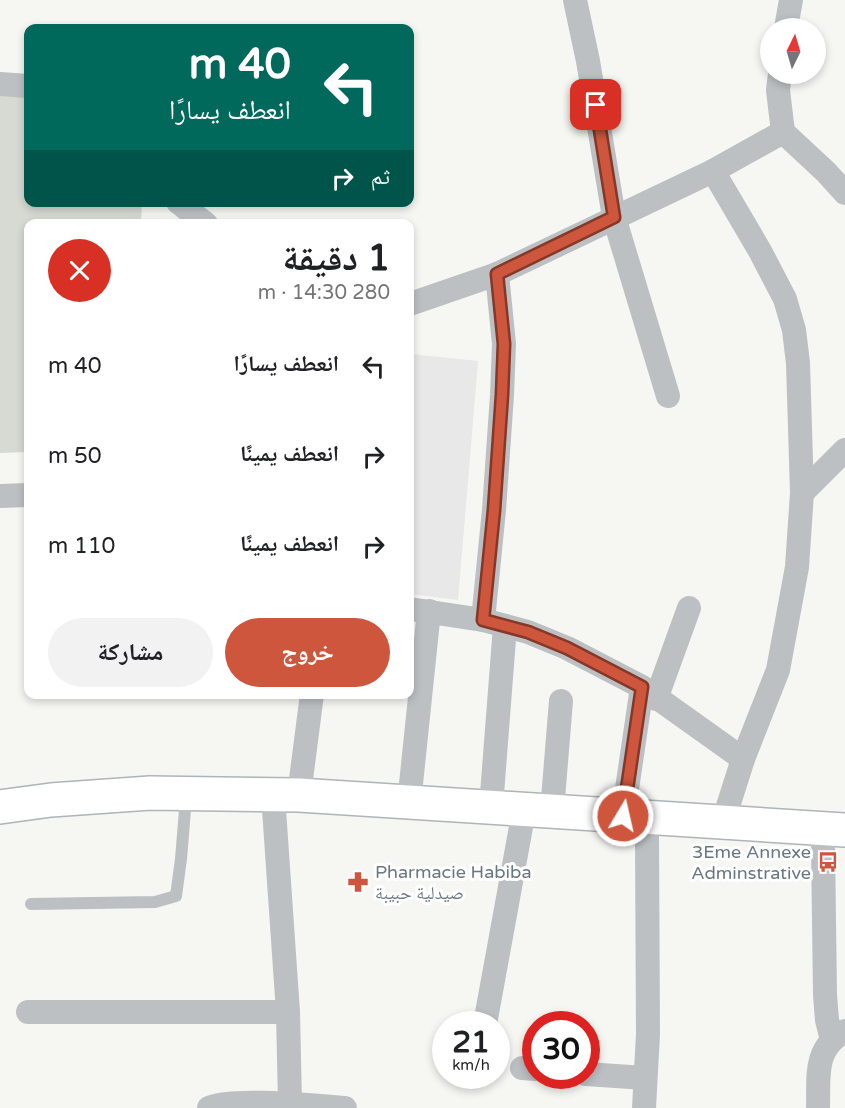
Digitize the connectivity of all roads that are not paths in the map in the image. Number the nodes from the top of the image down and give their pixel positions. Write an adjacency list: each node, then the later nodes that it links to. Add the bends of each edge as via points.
1 (575, 0): 11 (street)
2 (791, 0): 3 (street)
3 (788, 18)
4 (0, 84): 6 (street)
5 (779, 84): 7 (street)
6 (24, 86)
7 (783, 132): 8 (street); 9 (street)
8 (713, 171): 11 (street); 17 (street, via 785,299 794,330)
9 (845, 193)
10 (184, 207): 12 (street)
11 (614, 217): 13 (street); 15 (street)
12 (200, 219)
13 (497, 274): 14 (street); 22 (street, via 504,344 494,510)
14 (414, 303)
15 (668, 396)
16 (845, 450): 17 (street)
17 (801, 493): 26 (street, via 797,567 778,670)
18 (24, 495): 19 (street)
19 (0, 496)
20 (689, 608): 23 (street)
21 (419, 610): 22 (street); 28 (street)
22 (494, 623): 23 (street, via 567,648); 30 (street)
23 (649, 693): 26 (street); 35 (street)
24 (311, 699): 27 (street)
25 (561, 701): 32 (street)
26 (743, 759): 33 (street)
27 (283, 802): 28 (main road); 29 (main road, via 199,793 110,795); 31 (main road); 36 (main road); 41 (street)
28 (410, 803): 30 (main road)
29 (0, 807)
30 (491, 807): 32 (main road)
31 (185, 810): 34 (main road, via 97,812); 38 (lane, via 176,896 155,902)
32 (552, 811): 35 (main road)
33 (723, 822): 35 (main road); 37 (main road)
34 (0, 823)
35 (635, 826): 36 (main road); 37 (main road); 44 (street, via 648,1034)
36 (521, 827): 39 (street)
37 (837, 840): 42 (street, via 825,995 827,1020)
38 (31, 904)
39 (486, 1011)
40 (28, 1012): 41 (street)
41 (288, 1012): 45 (street)
42 (838, 1035): 49 (street, via 821,1058)
43 (600, 1075): 44 (street)
44 (645, 1078): 48 (street)
45 (304, 1106): 46 (street, via 229,1103); 47 (street)
46 (209, 1108)
47 (345, 1108)
48 (644, 1108)
49 (818, 1108)

